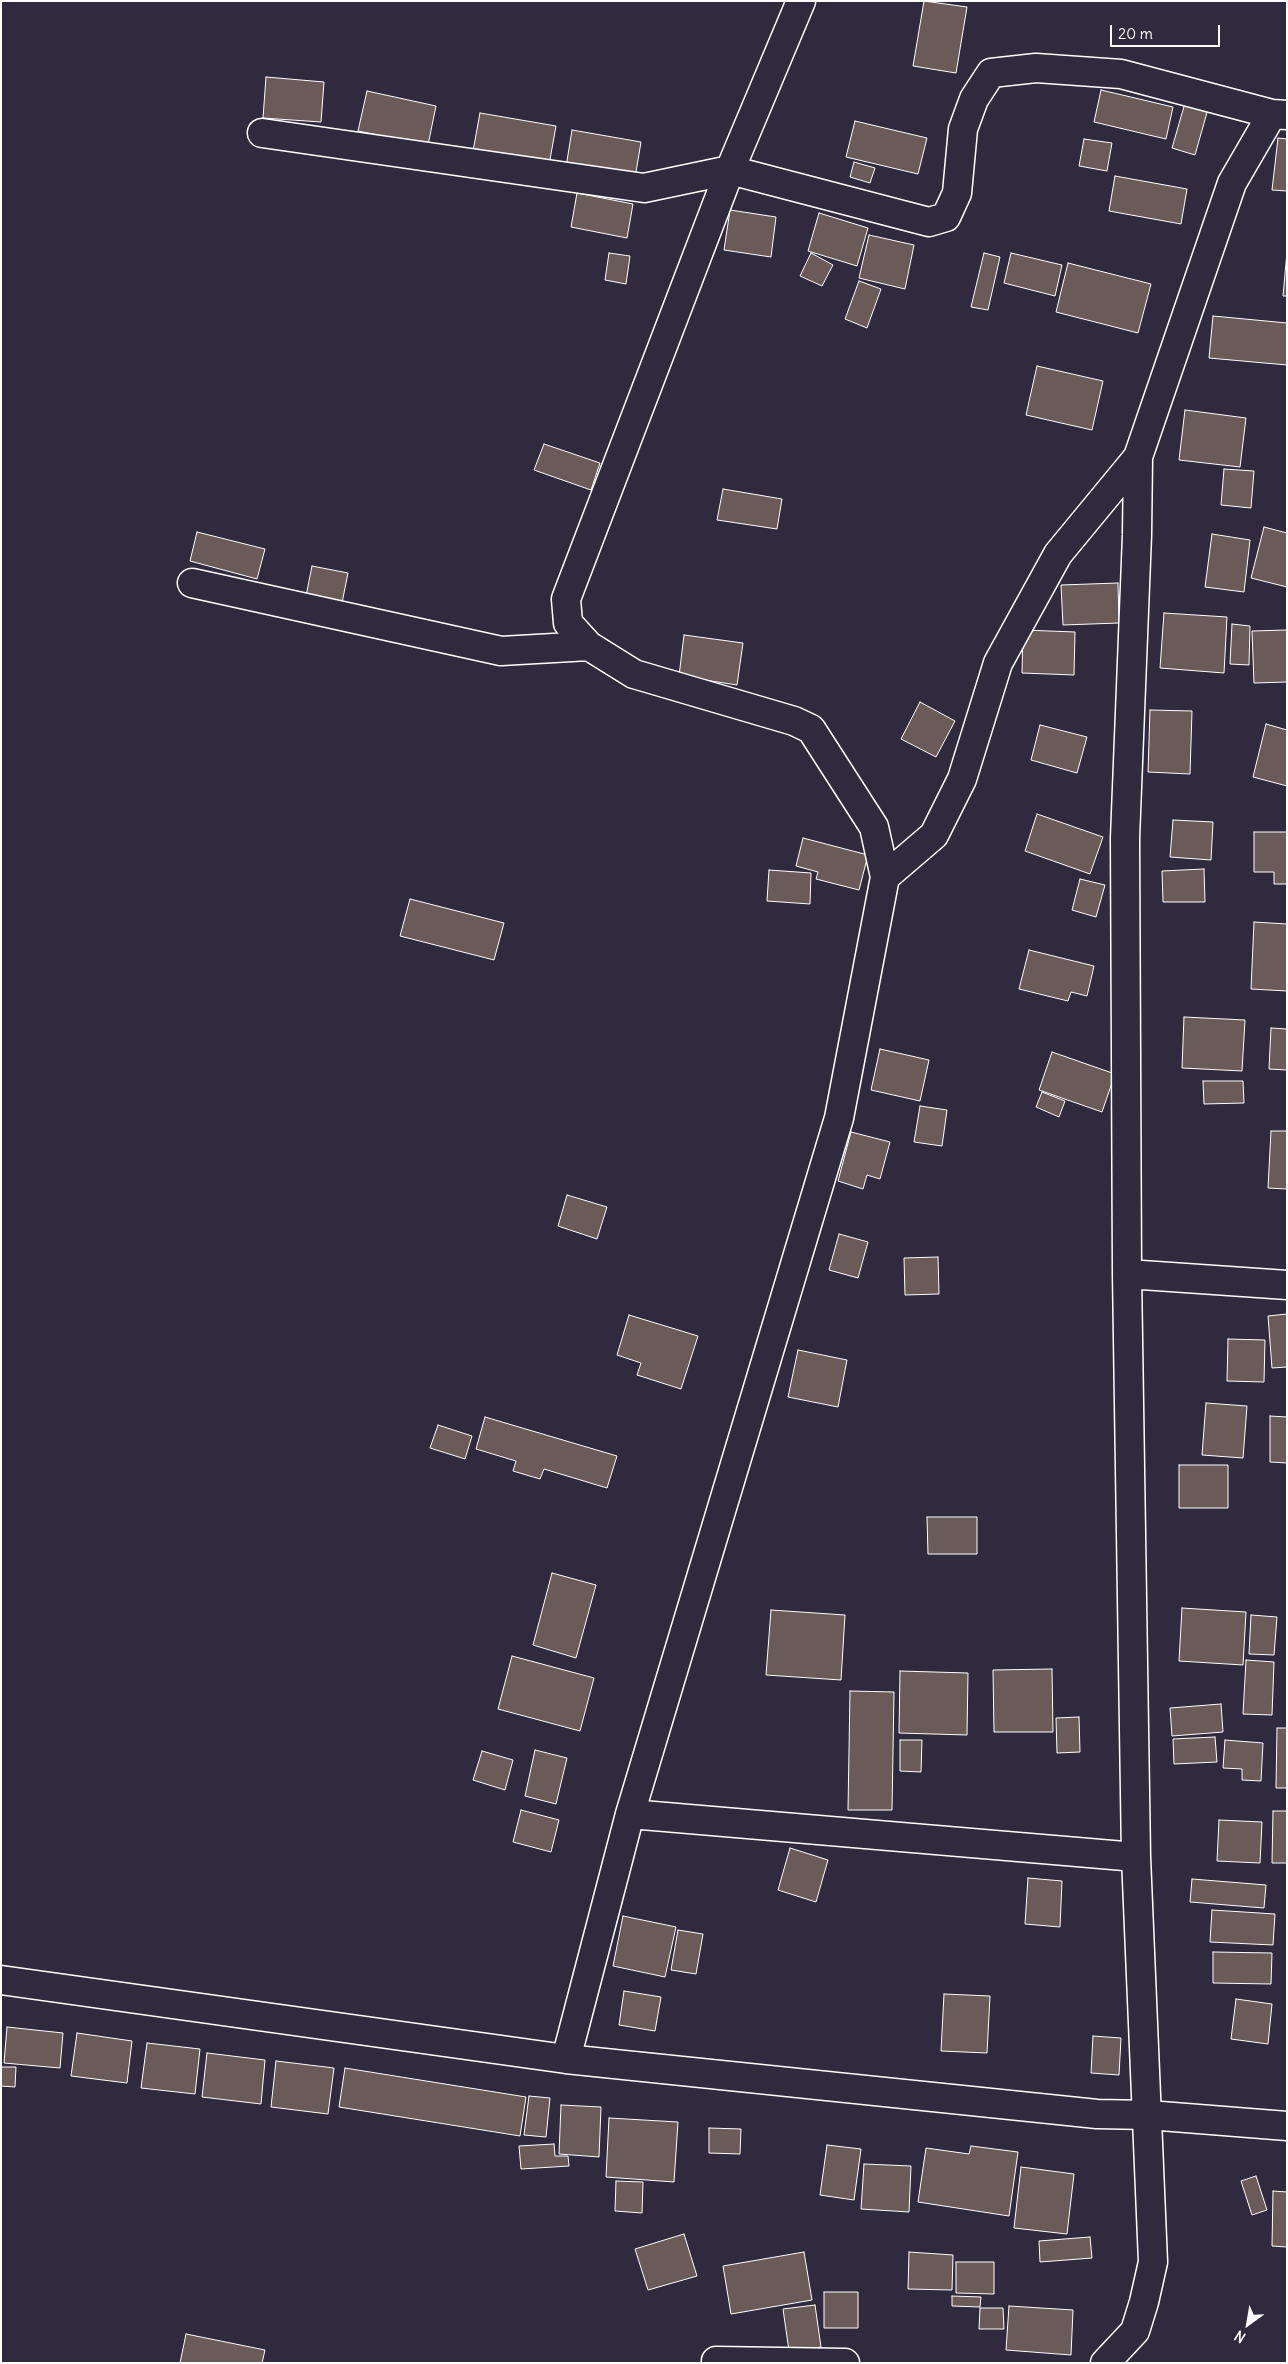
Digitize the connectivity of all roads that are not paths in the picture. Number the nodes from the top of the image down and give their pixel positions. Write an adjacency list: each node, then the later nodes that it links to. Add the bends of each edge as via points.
1 (801, 1): 4 (street)
2 (1279, 114): 4 (street, via 1121,74 1036,68 991,73 974,99 963,129 957,193 946,217 929,222); 5 (street, via 1232,183)
3 (262, 133): 4 (street, via 644,188)
4 (730, 170): 7 (street, via 566,599 568,623)
5 (1138, 457): 8 (street, via 1058,554 998,664 962,779 934,835); 9 (street, via 1125,838)
6 (192, 583): 7 (street, via 501,651)
7 (589, 646): 8 (street, via 634,674 794,721 811,729 874,828)
8 (885, 877): 11 (street, via 839,1118)
9 (1127, 1274): 10 (street); 12 (street)
10 (1287, 1285)
11 (630, 1814): 12 (street); 14 (street)
12 (1136, 1857): 15 (street)
13 (1, 1980): 14 (street)
14 (566, 2059): 15 (street, via 1097,2114)
15 (1148, 2115): 16 (street); 19 (street, via 1153,2262 1134,2331)
16 (1287, 2126)
17 (716, 2361): 18 (street)
18 (844, 2363)
19 (1105, 2363)

